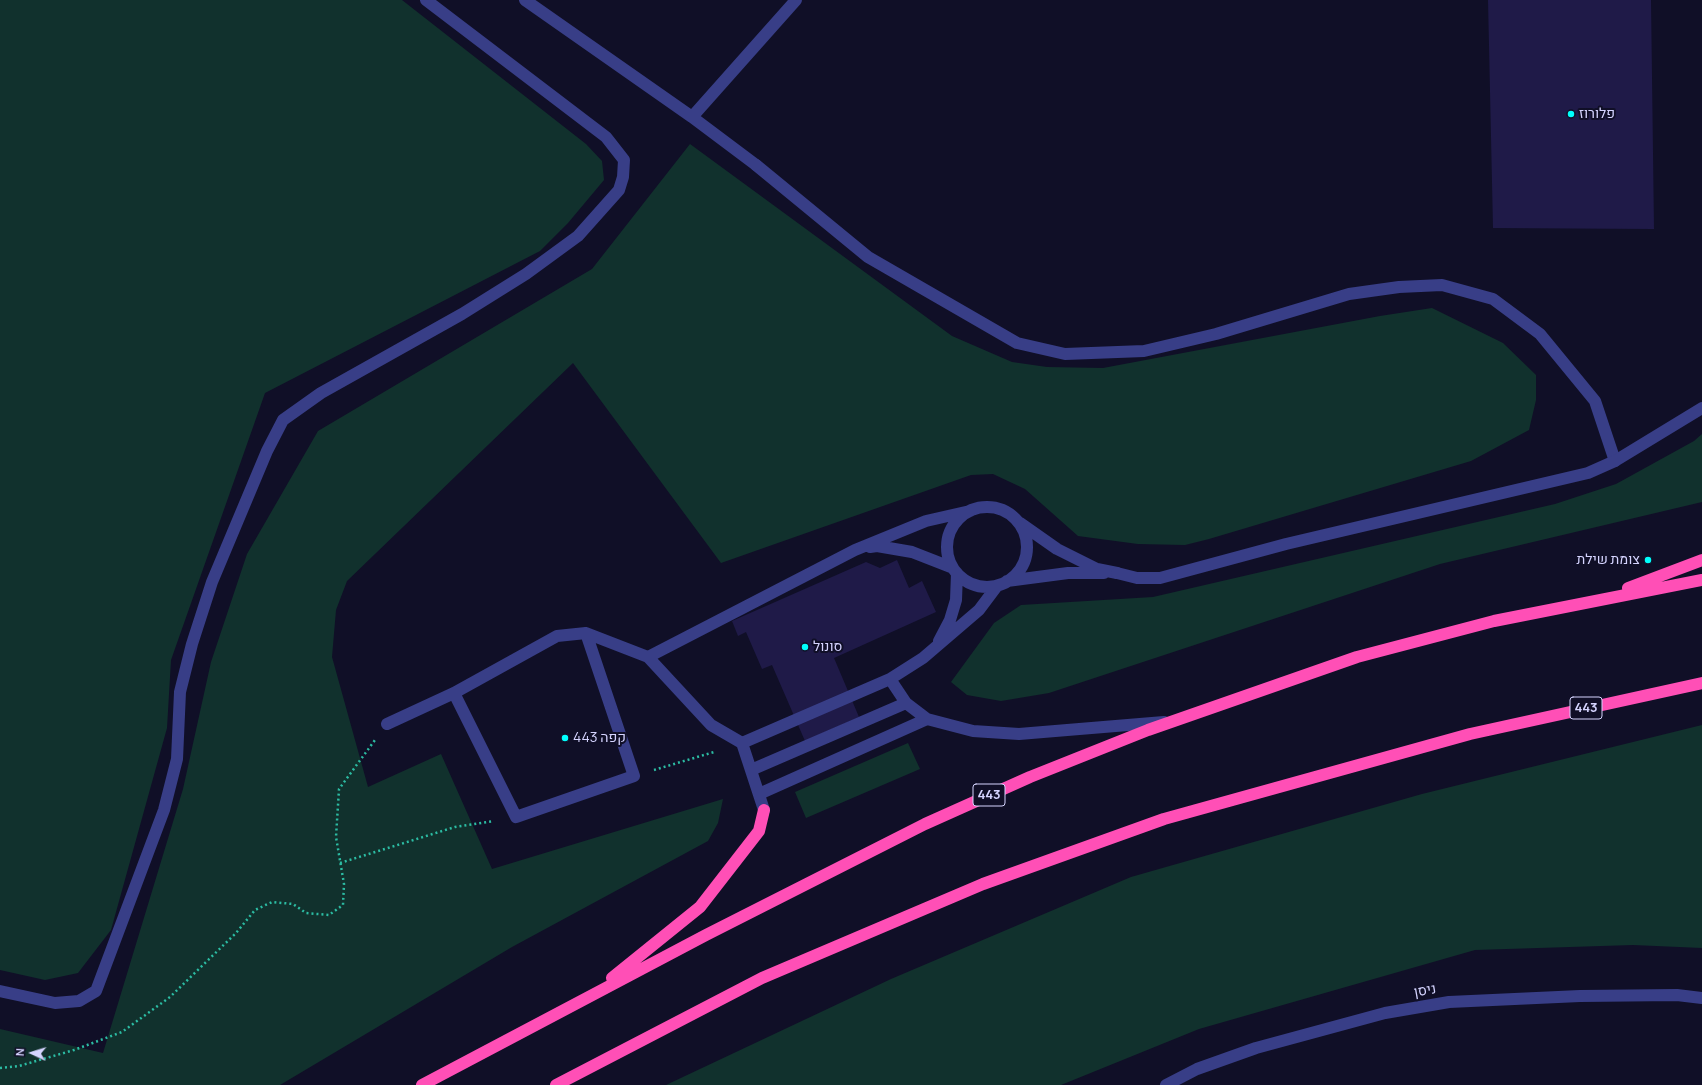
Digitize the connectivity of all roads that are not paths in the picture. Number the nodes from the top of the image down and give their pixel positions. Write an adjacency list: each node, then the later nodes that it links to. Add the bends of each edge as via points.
1 (426, 0): 30 (street, via 606,137 624,160 619,190 578,236 526,274 462,314 321,393 283,420 266,451 212,582 180,692 177,759 164,810 96,990 79,1001 55,1003)
2 (525, 0): 4 (street)
3 (796, 0): 4 (street)
4 (692, 117): 6 (street, via 868,256 1017,343 1065,354 1144,351 1216,334 1349,294 1442,285 1493,299 1540,334 1595,401)
5 (1702, 408): 6 (street)
6 (1615, 461): 12 (street, via 1588,473 1272,547 1160,578 1137,578)
7 (970, 511): 8 (street, via 983,507 996,508 1008,513); 9 (street, via 926,521); 11 (street, via 958,518 947,542 948,556)
8 (1018, 522): 12 (street, via 1057,549 1097,569); 14 (street, via 1027,547 1024,560 1018,572)
9 (855, 550): 11 (street, via 877,546 912,552); 18 (street)
10 (1702, 560): 15 (highway)
11 (955, 570): 14 (street, via 974,585 985,587); 17 (street, via 956,600 950,620)
12 (1117, 573): 14 (street, via 1068,573)
13 (1702, 580): 15 (highway, 443)
14 (1002, 583): 17 (street, via 979,610)
15 (1594, 601): 24 (highway, 443, via 1494,621 1356,657)
16 (586, 633): 18 (street); 21 (street, via 557,636); 21 (street, via 634,776 516,817)
17 (936, 647): 19 (street)
18 (648, 657): 26 (street, via 711,725)
19 (890, 679): 22 (street); 26 (street)
20 (1702, 683): 34 (highway, 443, via 1470,734 1164,819 983,884 762,978)
21 (454, 693): 25 (street)
22 (906, 703): 23 (street); 27 (street)
23 (927, 719): 24 (street, via 973,731 1020,734); 28 (street)
24 (1169, 722): 31 (highway, 443, via 1030,777 925,824 840,865)
25 (387, 724)
26 (742, 743): 27 (street)
27 (751, 770): 28 (street)
28 (759, 794): 29 (street)
29 (764, 810): 31 (highway, via 758,831 700,907)
30 (0, 992)
31 (592, 995): 33 (highway, 443)
32 (1702, 998): 35 (street, ניסן, via 1677,995 1580,996 1449,1002 1385,1013 1256,1048 1197,1069)
33 (422, 1085)
34 (556, 1085)
35 (1166, 1085)

